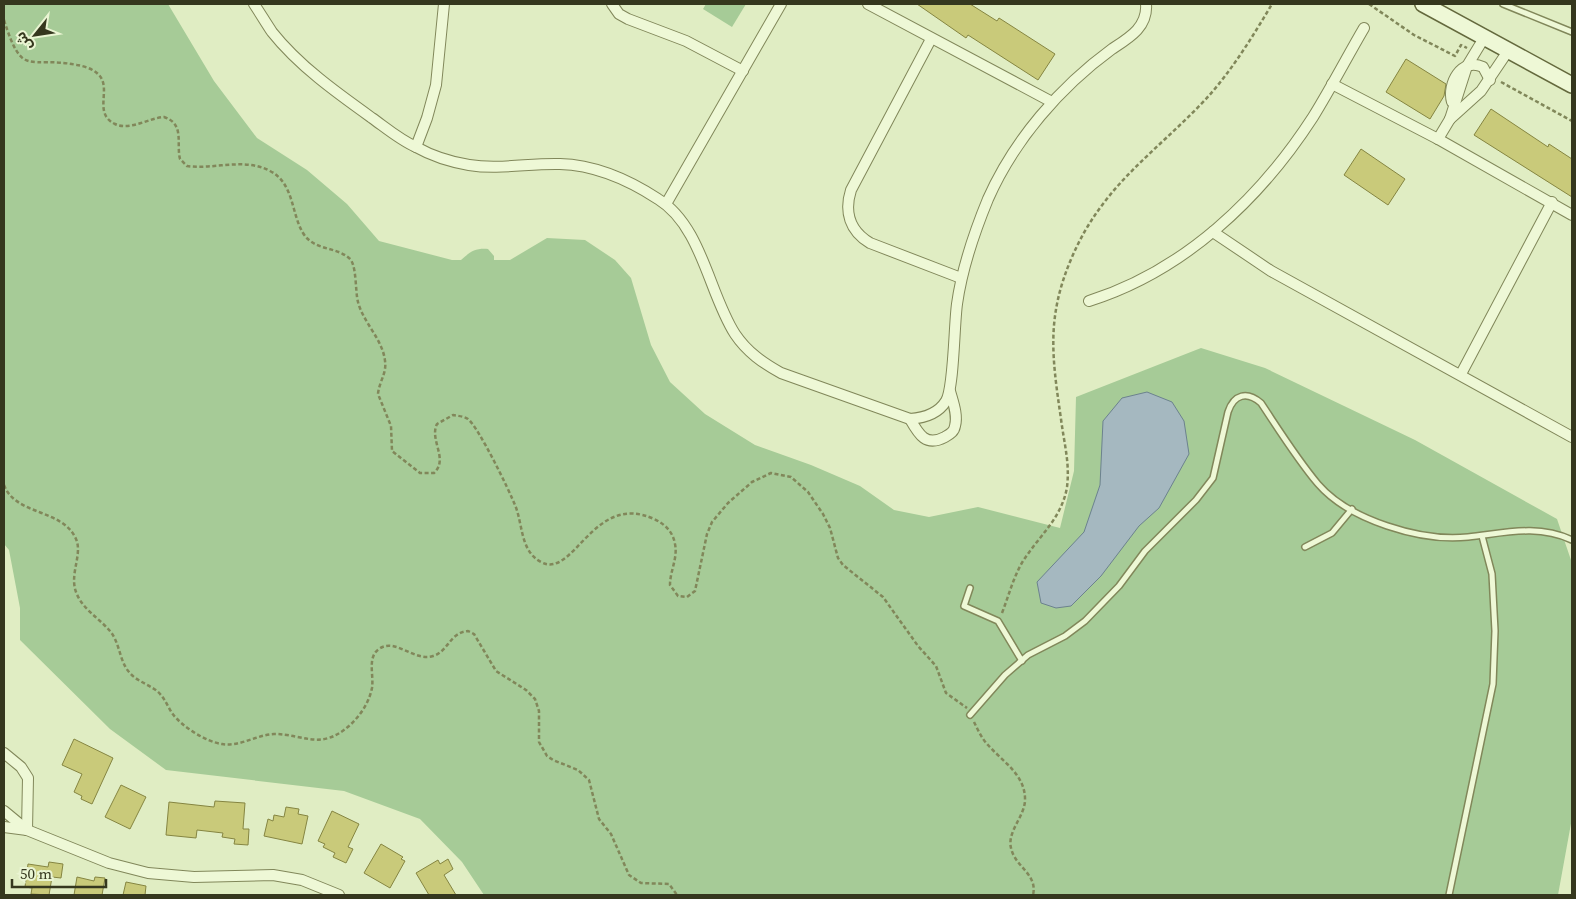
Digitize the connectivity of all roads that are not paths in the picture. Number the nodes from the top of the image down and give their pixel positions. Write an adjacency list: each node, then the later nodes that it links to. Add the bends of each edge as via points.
1 (254, 4): 22 (street, via 273,33 333,90)
2 (444, 4): 22 (street, via 436,85)
3 (612, 4): 15 (street, via 628,19 686,40)
4 (781, 4): 15 (street)
5 (868, 4): 12 (street)
6 (1146, 4): 19 (street, via 1145,18 1132,36 1094,62)
7 (1423, 4): 11 (main road)
8 (1503, 4): 10 (lane)
9 (1364, 28): 17 (street)
10 (1572, 32)
11 (1484, 38): 13 (main road); 14 (street)
12 (931, 39): 19 (street); 27 (street, via 851,190 847,208 852,225 862,238)
13 (1508, 51): 16 (street); 18 (main road)
14 (1467, 66): 16 (street, via 1483,67); 20 (street)
15 (743, 71): 24 (street)
16 (1490, 80): 20 (street)
17 (1332, 84): 21 (street); 26 (street, via 1293,145 1253,193)
18 (1572, 86)
19 (1052, 102): 27 (street, via 1023,140 989,197)
20 (1458, 108): 21 (street)
21 (1438, 139): 23 (street)
22 (416, 147): 24 (street, via 446,160 471,165 561,164 590,168 618,177)
23 (1552, 202): 25 (street); 29 (street)
24 (666, 204): 31 (street, via 687,230 736,336 764,363 781,373)
25 (1572, 215)
26 (1213, 232): 28 (street, via 1152,275); 29 (street, via 1271,271)
27 (961, 278): 30 (street)
28 (1090, 301)
29 (1461, 374): 32 (street)
30 (950, 391): 31 (street, via 943,405 931,415); 31 (street, via 956,421 951,434 938,441 927,441)
31 (910, 419)
32 (1572, 437)
33 (1352, 510): 34 (lane, via 1417,534 1460,538); 36 (lane, via 1332,533); 38 (lane, via 1318,484 1261,403 1252,396 1241,395 1232,401 1213,478 1206,489 1145,551 1119,586 1090,616 1065,636)
34 (1482, 536): 35 (lane, via 1530,529 1556,532); 46 (lane, via 1492,574 1494,684)
35 (1572, 540)
36 (1305, 547)
37 (970, 588): 38 (lane, via 964,606 998,621)
38 (1022, 661): 39 (lane)
39 (970, 715)
40 (4, 752): 43 (street, via 28,778)
41 (4, 812): 43 (street)
42 (4, 827): 43 (street)
43 (27, 830): 44 (street); 45 (street, via 109,863 148,873 194,877 273,875 302,880)
44 (4, 834)
45 (339, 895)
46 (1448, 895)

